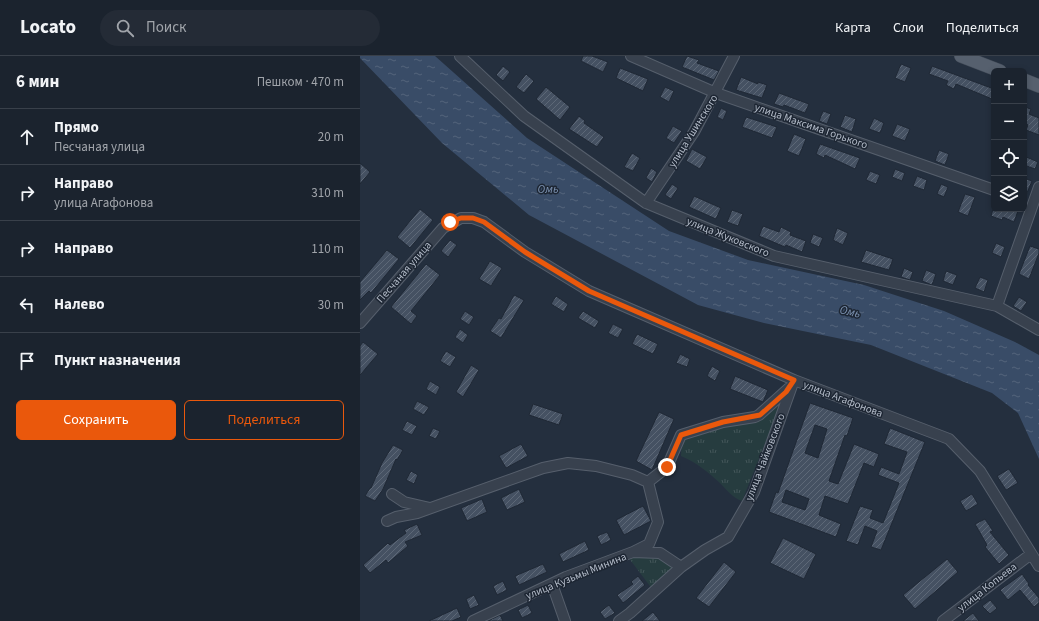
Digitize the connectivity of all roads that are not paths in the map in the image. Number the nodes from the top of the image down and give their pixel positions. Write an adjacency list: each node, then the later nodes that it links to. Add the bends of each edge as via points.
1 (460, 56): 11 (street, улица Жуковского, via 524,116)
2 (632, 56): 8 (street, улица Максима Горького)
3 (734, 56): 8 (street, улица Ушинского)
4 (961, 56): 5 (main road)
5 (992, 68)
6 (1027, 81): 7 (main road)
7 (1039, 86)
8 (716, 93): 10 (street, улица Максима Горького); 11 (street, улица Ушинского, via 694,132)
9 (1039, 187): 12 (street)
10 (991, 189)
11 (646, 203): 14 (street, улица Жуковского, via 774,256)
12 (1032, 203): 14 (street)
13 (473, 218): 15 (street, Песчаная улица, via 461,218 443,228); 17 (street, улица Агафонова, via 484,222 525,252 589,291)
14 (997, 306): 16 (street, улица Жуковского)
15 (360, 323)
16 (1039, 330)
17 (793, 382): 18 (street, via 786,392 760,415 723,422 681,435 667,467); 25 (street, улица Агафонова, via 949,439 980,471); 27 (street, улица Чайковского, via 754,492 728,537)
18 (648, 482): 20 (street, via 596,466 568,463 543,468); 22 (street)
19 (392, 494): 20 (street, via 404,502)
20 (430, 508): 21 (street)
21 (387, 521)
22 (658, 522): 23 (street, via 649,544); 24 (street, via 655,544)
23 (634, 552): 24 (street, улица Кузьмы Минина); 28 (street, улица Кузьмы Минина)
24 (660, 553): 27 (street)
25 (1031, 554): 26 (street, улица Агафонова); 33 (street, улица Копьева)
26 (1039, 566)
27 (681, 567): 29 (street, улица Чайковского)
28 (552, 584): 30 (street, улица Кузьмы Минина); 31 (street)
29 (633, 617): 32 (street, улица Чайковского)
30 (473, 621)
31 (566, 621)
32 (619, 621)
33 (943, 621)

